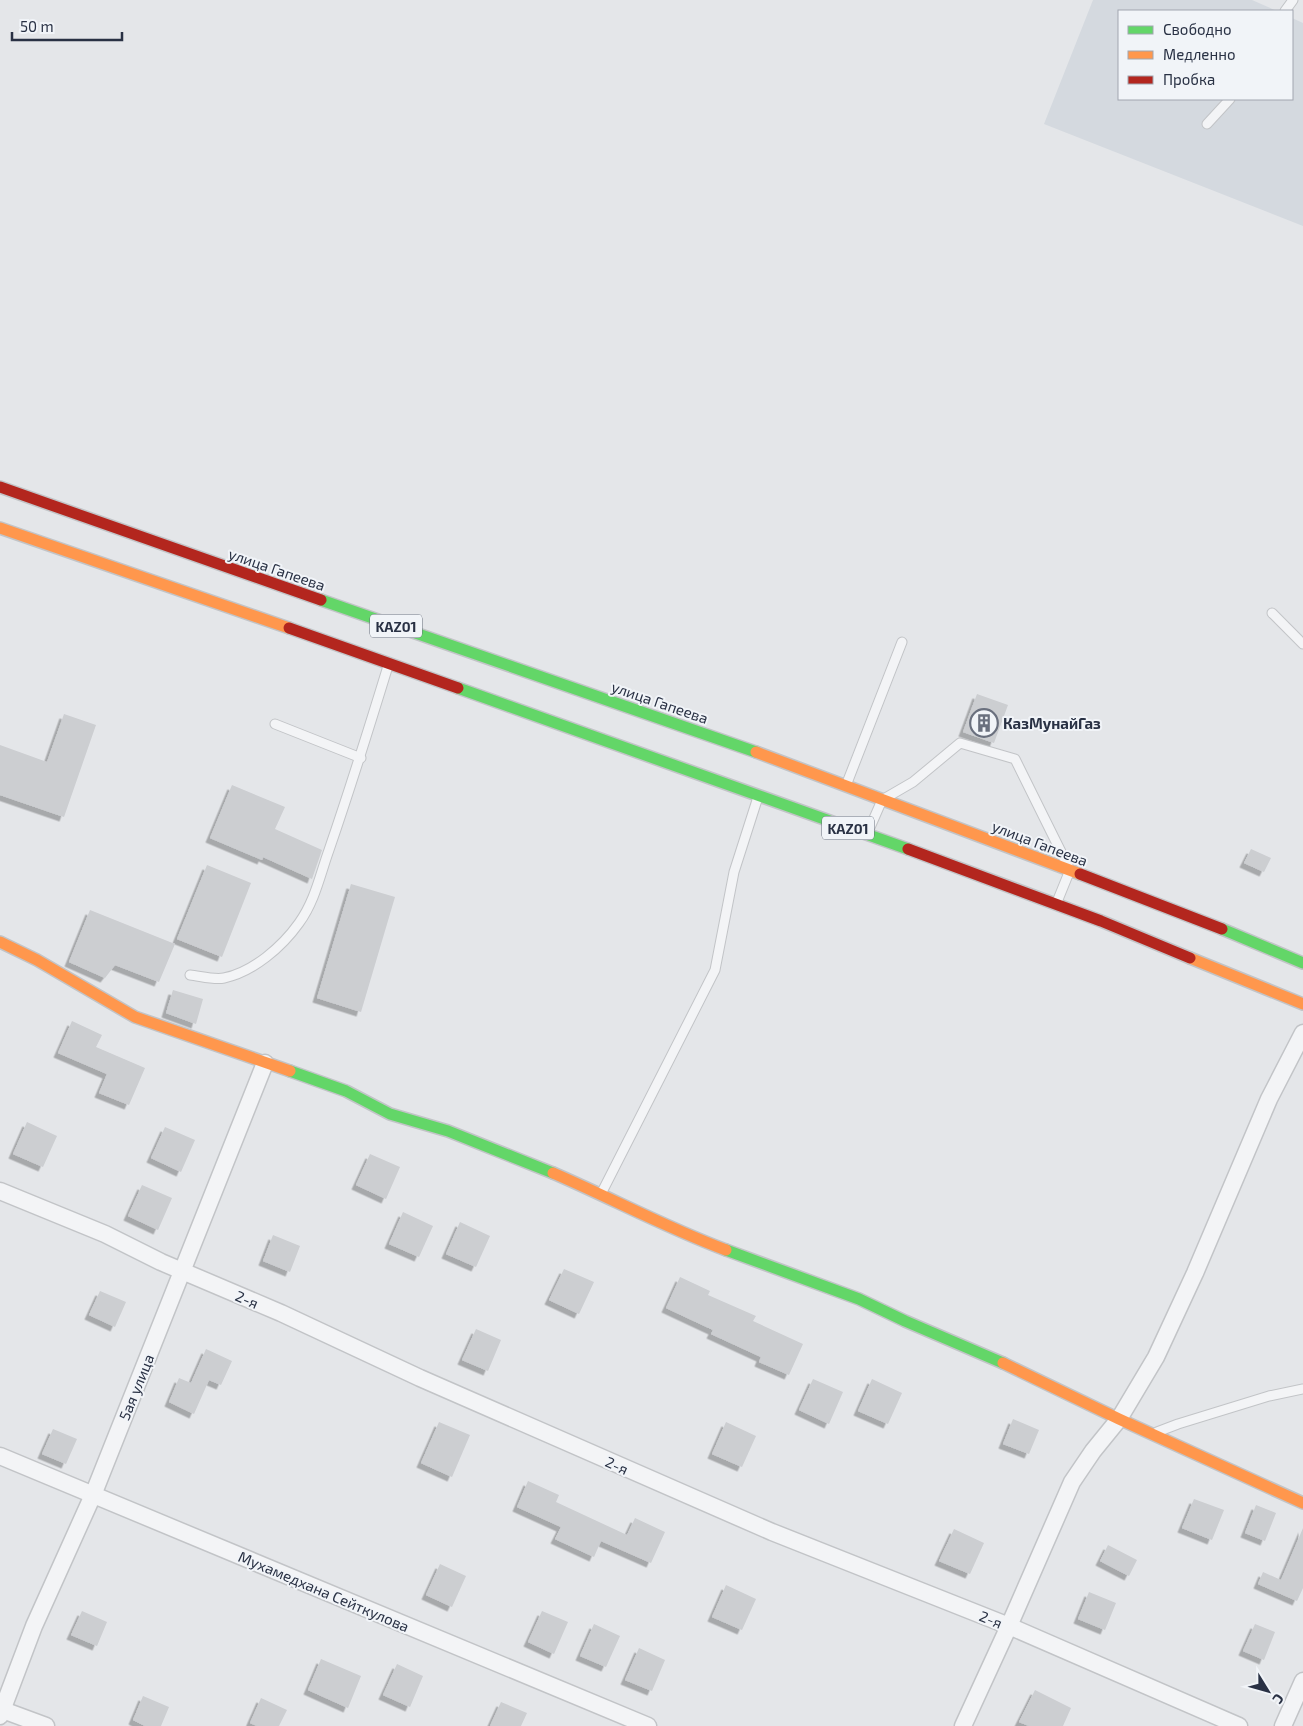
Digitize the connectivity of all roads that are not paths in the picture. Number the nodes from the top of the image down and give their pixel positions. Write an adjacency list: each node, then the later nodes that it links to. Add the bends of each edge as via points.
1 (1229, 100): 2 (lane)
2 (1207, 124)
3 (0, 487): 11 (main road, улица Гапеева / KАZ01)
4 (0, 528): 8 (main road, KАZ01)
5 (1272, 613): 7 (lane)
6 (902, 642): 11 (lane)
7 (1303, 644)
8 (388, 663): 10 (lane); 12 (main road, KАZ01)
9 (275, 724): 10 (lane)
10 (361, 758): 19 (lane, via 316,894 299,923 279,945 242,972 222,979)
11 (846, 786): 13 (main road, улица Гапеева / KАZ01)
12 (759, 796): 14 (main road, KАZ01); 24 (lane, via 734,872 715,970)
13 (882, 800): 14 (lane); 15 (main road, улица Гапеева / KАZ01); 15 (lane, via 913,782 960,743 1015,759)
14 (867, 834): 16 (main road, KАZ01)
15 (1070, 870): 16 (lane); 18 (main road, улица Гапеева / KАZ01)
16 (1056, 904): 20 (main road, KАZ01)
17 (0, 942): 22 (main road, via 135,1017)
18 (1303, 963)
19 (190, 975)
20 (1303, 1004)
21 (1303, 1033): 27 (street, via 1269,1100 1196,1273 1160,1348)
22 (264, 1063): 24 (main road, via 346,1091 390,1114 448,1131); 25 (street, 5ая улица)
23 (0, 1191): 25 (street, 2-я, via 105,1234)
24 (601, 1194): 27 (main road, via 652,1220 720,1248 859,1299)
25 (182, 1271): 30 (street, 5ая улица); 32 (street, 2-я, via 772,1532)
26 (1303, 1389): 28 (lane, via 1269,1396)
27 (1119, 1419): 28 (main road); 32 (street, via 1072,1482)
28 (1152, 1434): 31 (main road)
29 (0, 1456): 30 (street, Мухамедхана Сейткулова)
30 (93, 1495): 34 (street, 5ая улица, via 34,1626); 36 (street, Мухамедхана Сейткулова)
31 (1303, 1503)
32 (1009, 1626): 37 (street); 38 (street, 2-я)
33 (1303, 1681): 39 (street)
34 (1, 1711): 35 (street)
35 (46, 1726)
36 (648, 1726)
37 (963, 1726)
38 (1239, 1726)
39 (1283, 1726)

